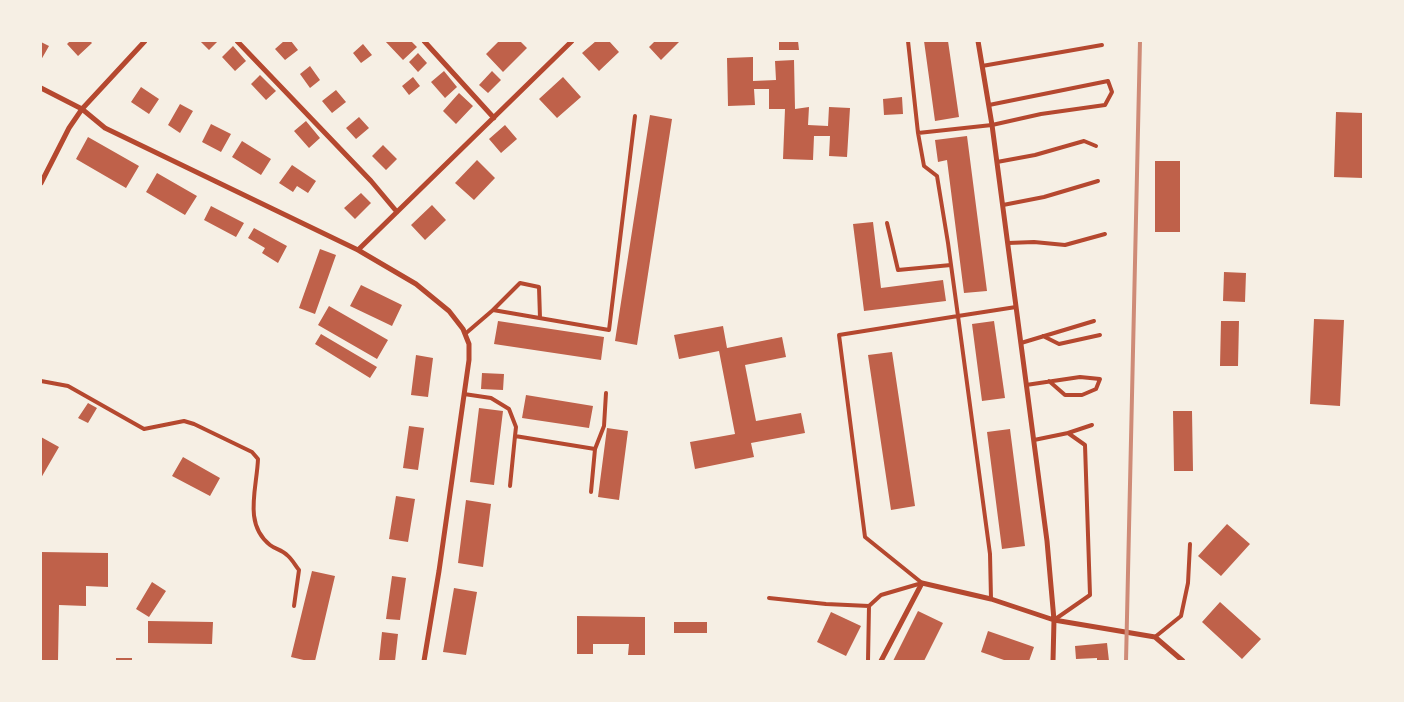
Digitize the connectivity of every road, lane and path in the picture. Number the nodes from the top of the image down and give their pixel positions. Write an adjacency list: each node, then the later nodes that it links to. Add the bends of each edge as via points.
1 (145, 41): 11 (street)
2 (237, 41): 21 (street)
3 (424, 41): 13 (street)
4 (572, 41): 13 (street)
5 (908, 41): 15 (lane)
6 (978, 41): 8 (street)
7 (1102, 45): 8 (lane)
8 (982, 66): 10 (street)
9 (41, 88): 11 (street)
10 (989, 105): 14 (street); 14 (lane, via 1108,81 1112,92 1105,105)
11 (82, 109): 19 (street); 25 (street, via 105,128)
12 (635, 116): 30 (lane, via 609,330)
13 (494, 118): 21 (street)
14 (992, 125): 15 (lane); 17 (street)
15 (918, 133): 26 (lane, via 924,166 937,176)
16 (1096, 146): 17 (lane, via 1084,141)
17 (997, 162): 20 (street)
18 (1098, 181): 20 (lane, via 1044,197)
19 (41, 183)
20 (1002, 204): 24 (street)
21 (397, 212): 25 (street)
22 (887, 223): 26 (lane, via 898,270)
23 (1105, 234): 24 (lane, via 1065,244)
24 (1008, 243): 27 (street)
25 (358, 250): 32 (street, via 416,284 449,311)
26 (951, 265): 29 (lane)
27 (1016, 307): 29 (lane); 35 (street)
28 (493, 310): 30 (lane); 30 (lane, via 520,283 539,287); 32 (lane)
29 (958, 316): 49 (lane, via 839,335 865,538); 51 (lane, via 990,554)
30 (540, 318)
31 (1094, 321): 34 (lane)
32 (465, 334): 40 (street, via 469,344)
33 (1100, 335): 34 (lane, via 1058,344)
34 (1043, 336): 35 (lane)
35 (1021, 343): 38 (street)
36 (41, 381): 52 (lane, via 68,386 144,429 184,421 252,452 258,460 253,510 257,530 270,545 286,554 299,570)
37 (1049, 381): 37 (lane, via 1080,376 1100,379 1096,389 1082,395 1065,395); 38 (lane)
38 (1026, 385): 44 (street)
39 (606, 393): 45 (lane, via 604,426)
40 (464, 394): 43 (lane, via 491,398 509,409 516,428); 56 (street)
41 (1092, 425): 42 (lane)
42 (1068, 432): 44 (lane); 54 (lane, via 1085,445 1090,595)
43 (515, 436): 45 (lane); 46 (lane)
44 (1034, 440): 54 (street, via 1048,541)
45 (596, 449): 47 (lane)
46 (510, 486)
47 (591, 492)
48 (1190, 544): 55 (lane, via 1188,583 1181,616)
49 (922, 583): 51 (street); 53 (lane, via 881,595); 58 (street)
50 (769, 598): 53 (lane)
51 (991, 599): 54 (street)
52 (294, 606)
53 (869, 606): 57 (lane)
54 (1054, 620): 55 (street); 59 (street)
55 (1155, 637): 60 (street)
56 (424, 661)
57 (868, 661)
58 (881, 661)
59 (1053, 661)
60 (1183, 661)

